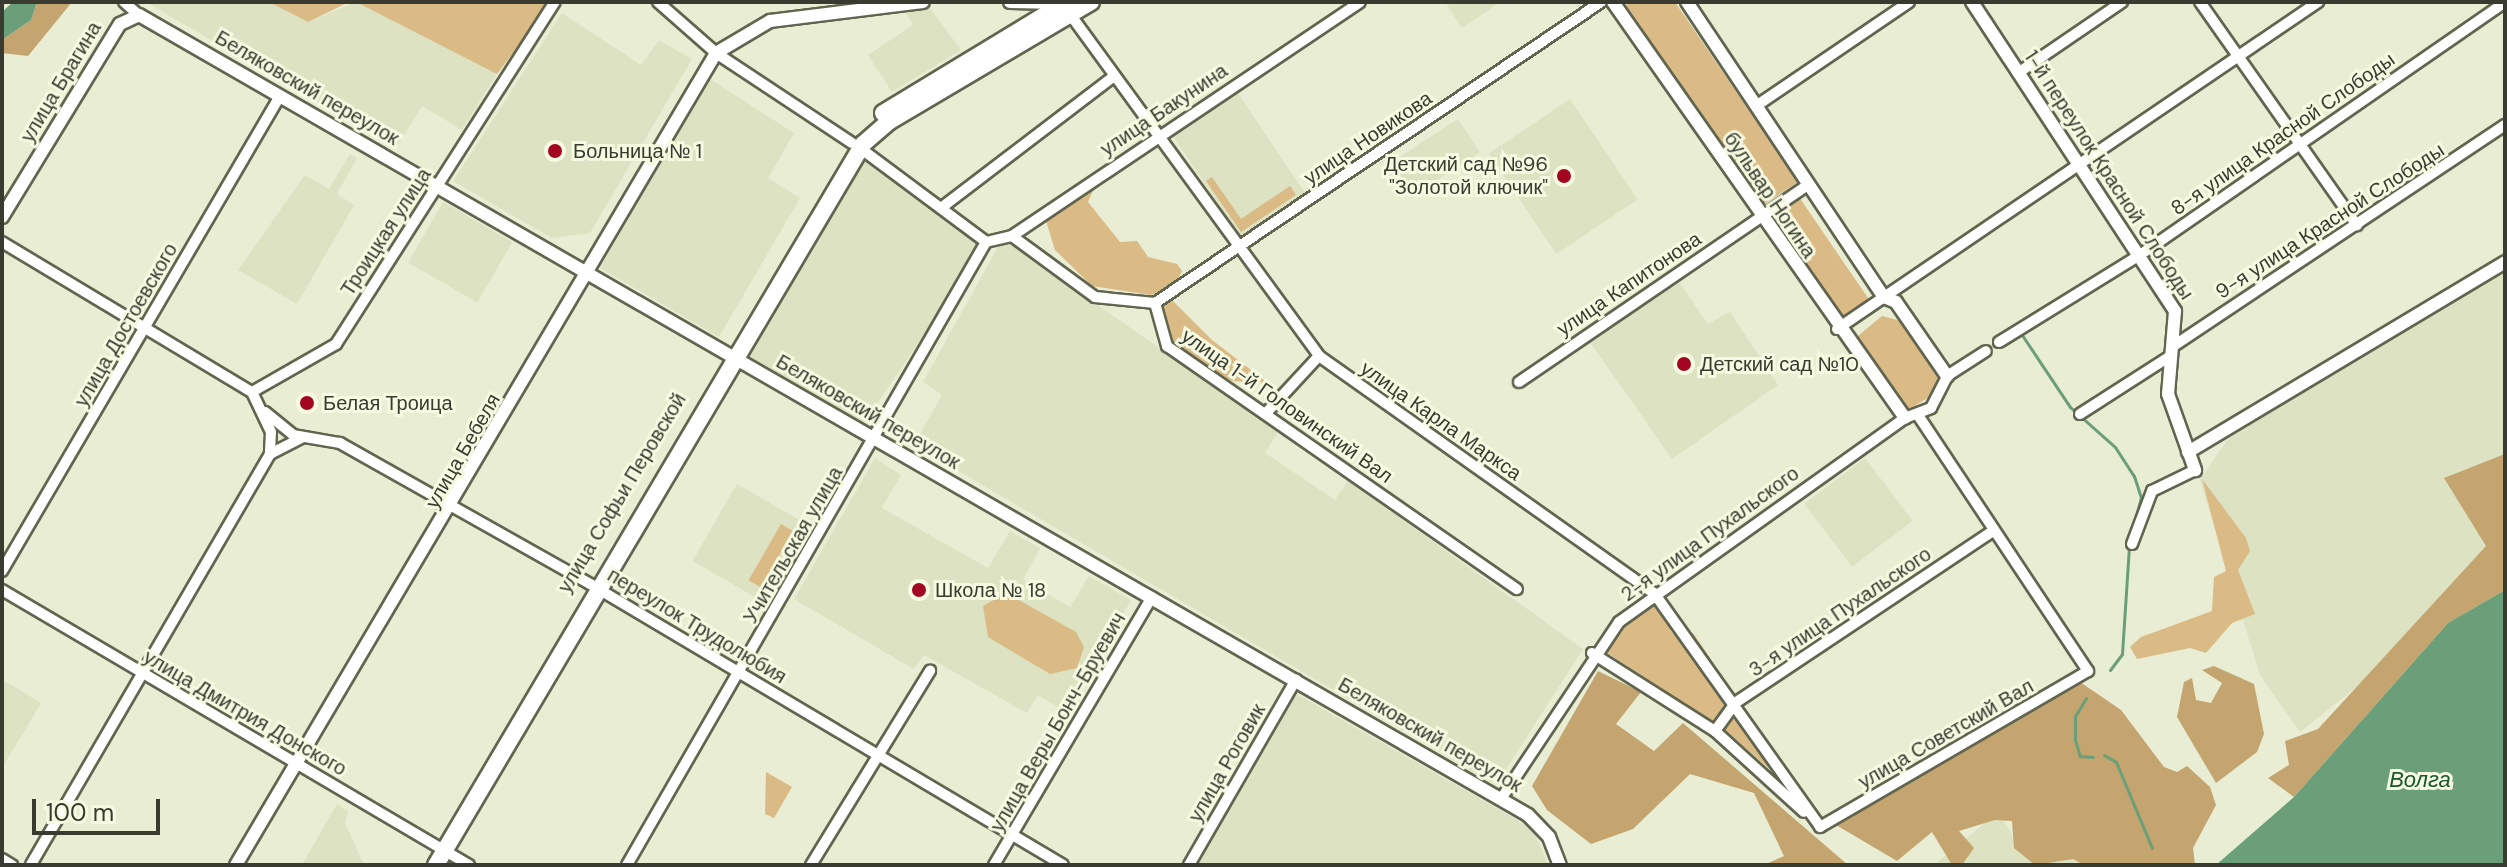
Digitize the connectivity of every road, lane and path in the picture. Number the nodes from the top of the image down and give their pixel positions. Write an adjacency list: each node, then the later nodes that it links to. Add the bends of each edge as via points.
1 (124, 2): 18 (street)
2 (555, 2): 32 (street, Троицкая улица)
3 (658, 2): 20 (street)
4 (923, 2): 20 (street, via 770,21)
5 (1091, 2): 17 (main road)
6 (1360, 2): 27 (street, улица Бакунина)
7 (1601, 2): 40 (street, улица Новикова)
8 (1613, 2): 35 (street, бульвар Ногина)
9 (1687, 2): 25 (street, бульвар Ногина)
10 (1909, 2): 25 (street)
11 (1972, 2): 22 (street, 1-й переулок Красной Слободы)
12 (2122, 2): 22 (street)
13 (2200, 2): 21 (street)
14 (2318, 2): 21 (street)
15 (2505, 2): 29 (street, 8-я улица Красной Слободы)
16 (1016, 3): 17 (street); 19 (street)
17 (1066, 5): 19 (main road); 23 (street, улица Карла Маркса); 28 (main road, via 1051,26)
18 (137, 15): 24 (street, Беляковский переулок); 34 (street, улица Брагина, via 120,24)
19 (1026, 24): 28 (main road, via 877,116)
20 (716, 53): 28 (street); 43 (street, улица Бебеля)
21 (2237, 57): 29 (street); 30 (street)
22 (2018, 73): 30 (street, 1-й переулок Красной Слободы)
23 (1113, 77): 27 (street, улица Карла Маркса); 33 (street)
24 (280, 96): 32 (street, Беляковский переулок); 46 (street, улица Достоевского)
25 (1756, 106): 31 (street, бульвар Ногина)
26 (2505, 125): 36 (street, 9-я улица Красной Слободы)
27 (1157, 136): 37 (street, улица Бакунина); 40 (street, улица Карла Маркса)
28 (856, 146): 33 (street); 52 (main road, улица Софьи Перовской)
29 (2298, 146): 36 (street); 41 (street, 8-я улица Красной Слободы)
30 (2079, 165): 41 (street, 1-й переулок Красной Слободы); 44 (street)
31 (1809, 184): 35 (street, улица Капитонова); 44 (street, бульвар Ногина)
32 (437, 187): 43 (street, Беляковский переулок); 55 (street, Троицкая улица, via 336,344)
33 (941, 208): 39 (street)
34 (2, 217)
35 (1760, 217): 47 (street, бульвар Ногина); 54 (street, улица Капитонова)
36 (2357, 225): 49 (street, 9-я улица Красной Слободы)
37 (1012, 236): 39 (street, улица Бакунина); 45 (street, via 1095,297)
38 (2, 242): 46 (street)
39 (986, 242): 61 (street, Учительская улица)
40 (1237, 248): 45 (street, улица Новикова); 51 (street, улица Карла Маркса)
41 (2140, 255): 48 (street, 8-я улица Красной Слободы); 49 (street, 1-й переулок Красной Слободы, via 2175,311)
42 (2505, 262): 62 (street)
43 (589, 275): 52 (street, Беляковский переулок); 65 (street, улица Бебеля)
44 (1884, 297): 47 (street); 53 (street, бульвар Ногина, via 1896,302)
45 (1155, 303): 56 (street, улица 1-й Головинский Вал, via 1167,346)
46 (146, 326): 55 (street); 68 (street, улица Достоевского)
47 (1837, 329): 59 (street, бульвар Ногина)
48 (1999, 342)
49 (2174, 350): 58 (street, 9-я улица Красной Слободы); 62 (street, 1-й переулок Красной Слободы, via 2168,394)
50 (1986, 351): 53 (street, 2-я улица Пухальского)
51 (1319, 356): 56 (street); 72 (street, улица Карла Маркса)
52 (733, 357): 61 (street, Беляковский переулок); 69 (main road, улица Софьи Перовской)
53 (1947, 376): 59 (street, 2-я улица Пухальского, via 1939,400)
54 (1519, 382)
55 (252, 392): 57 (street)
56 (1268, 411): 70 (street, улица 1-й Головинский Вал)
57 (265, 412): 60 (street, переулок Трудолюбия); 63 (street)
58 (2080, 414)
59 (1906, 415): 66 (street, бульвар Ногина); 72 (street, 2-я улица Пухальского)
60 (302, 438): 63 (street); 65 (street, переулок Трудолюбия, via 340,443)
61 (876, 439): 73 (street, Беляковский переулок); 75 (street, Учительская улица)
62 (2188, 452): 64 (street, 1-й переулок Красной Слободы)
63 (270, 454): 78 (street)
64 (2195, 470): 67 (street, via 2152,491)
65 (453, 508): 69 (street, переулок Трудолюбия); 83 (street, улица Бебеля)
66 (1993, 531): 77 (street, бульвар Ногина); 80 (street, 3-я улица Пухальского)
67 (2132, 544)
68 (2, 571)
69 (593, 586): 75 (street, переулок Трудолюбия); 87 (main road, улица Софьи Перовской)
70 (1517, 589)
71 (2, 590): 78 (street, улица Дмитрия Донского)
72 (1654, 593): 74 (street, 2-я улица Пухальского); 80 (street, улица Карла Маркса)
73 (1152, 597): 79 (street, Беляковский переулок); 86 (street, улица Веры Бонч-Бруевич)
74 (1592, 653): 81 (street); 84 (street, 2-я улица Пухальского)
75 (740, 670): 82 (street, переулок Трудолюбия); 94 (street, Учительская улица)
76 (930, 671): 82 (street)
77 (2088, 671): 85 (street, улица Советский Вал)
78 (142, 673): 83 (street, улица Дмитрия Донского); 90 (street)
79 (1296, 680): 84 (street, Беляковский переулок); 98 (street, улица Роговик)
80 (1735, 703): 81 (street, 3-я улица Пухальского); 85 (street, улица Карла Маркса)
81 (1715, 731): 85 (street)
82 (876, 755): 86 (street, переулок Трудолюбия); 95 (street)
83 (296, 764): 87 (street, улица Дмитрия Донского); 91 (street, улица Бебеля)
84 (1501, 799): 99 (street, Беляковский переулок, via 1543,829)
85 (1820, 827)
86 (1012, 835): 96 (street, улица Веры Бонч-Бруевич); 97 (street, переулок Трудолюбия)
87 (439, 854): 92 (main road, улица Софьи Перовской); 93 (street, улица Дмитрия Донского)
88 (2, 859): 89 (street)
89 (12, 865)
90 (31, 865)
91 (236, 865)
92 (427, 865)
93 (469, 865)
94 (627, 865)
95 (811, 865)
96 (994, 865)
97 (1063, 865)
98 (1189, 865)
99 (1560, 865)

